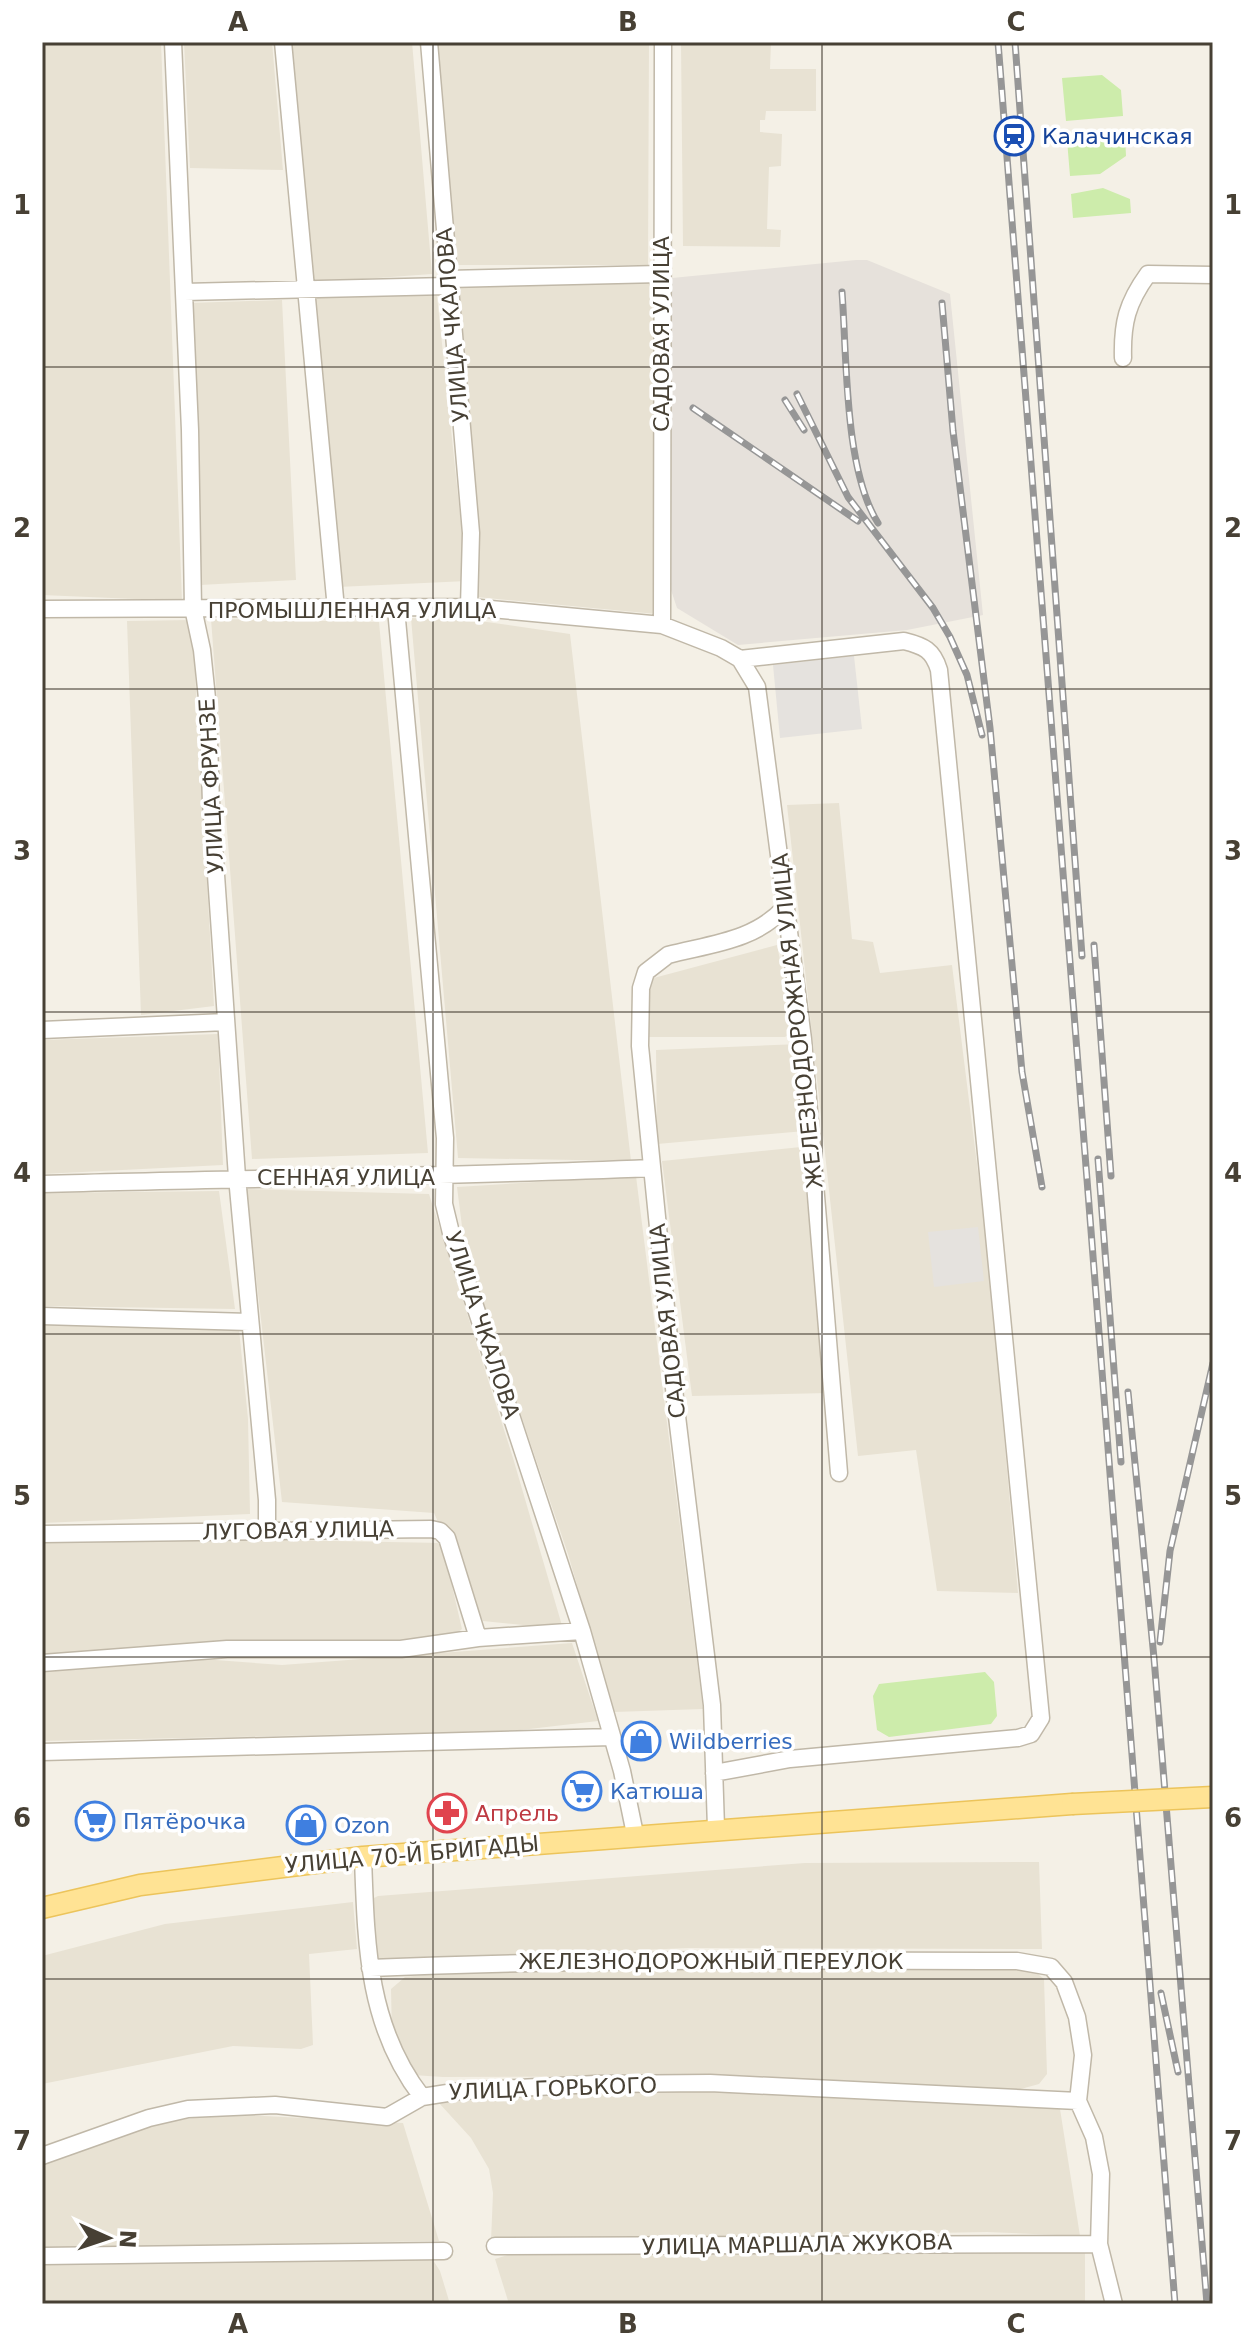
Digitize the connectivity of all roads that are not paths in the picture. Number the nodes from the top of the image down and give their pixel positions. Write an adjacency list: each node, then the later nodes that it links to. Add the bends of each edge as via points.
1 (173, 42): 9 (street, УЛИЦА ФРУНЗЕ)
2 (283, 42): 8 (street)
3 (429, 42): 7 (street, УЛИЦА ЧКАЛОВА)
4 (663, 42): 5 (street, САДОВАЯ УЛИЦА)
5 (661, 274): 7 (street); 16 (street, САДОВАЯ УЛИЦА)
6 (1213, 275): 10 (street, via 1148,274 1126,308)
7 (448, 282): 8 (street); 11 (street, УЛИЦА ЧКАЛОВА, via 471,533)
8 (305, 288): 9 (street); 14 (street)
9 (184, 292): 12 (street, УЛИЦА ФРУНЗЕ)
10 (1123, 358)
11 (469, 607): 15 (street, ПРОМЫШЛЕННАЯ УЛИЦА); 16 (street, ПРОМЫШЛЕННАЯ УЛИЦА)
12 (193, 608): 13 (street, ПРОМЫШЛЕННАЯ УЛИЦА); 14 (street, ПРОМЫШЛЕННАЯ УЛИЦА); 19 (street, УЛИЦА ФРУНЗЕ, via 208,708)
13 (42, 609)
14 (336, 609): 15 (street, ПРОМЫШЛЕННАЯ УЛИЦА)
15 (396, 609): 23 (street, УЛИЦА ЧКАЛОВА, via 445,1138)
16 (662, 625): 17 (street)
17 (740, 659): 18 (street, ЖЕЛЕЗНОДОРОЖНАЯ УЛИЦА, via 757,687); 35 (street, via 904,641 924,646 939,670 1041,1718 1031,1734 1018,1738 790,1759)
18 (785, 907): 21 (street, САДОВАЯ УЛИЦА, via 752,934 668,955 646,972 640,1046); 27 (street, ЖЕЛЕЗНОДОРОЖНАЯ УЛИЦА, via 803,1039)
19 (226, 1022): 20 (street); 22 (street, УЛИЦА ФРУНЗЕ)
20 (42, 1030)
21 (650, 1168): 23 (street, СЕННАЯ УЛИЦА); 35 (street, САДОВАЯ УЛИЦА, via 712,1705)
22 (237, 1177): 23 (street, СЕННАЯ УЛИЦА); 24 (street, СЕННАЯ УЛИЦА); 26 (street, УЛИЦА ФРУНЗЕ)
23 (443, 1178): 30 (street, УЛИЦА ЧКАЛОВА, via 451,1233 475,1317 514,1417)
24 (42, 1184)
25 (42, 1316): 26 (street)
26 (249, 1322): 28 (street, УЛИЦА ФРУНЗЕ)
27 (839, 1473)
28 (267, 1529): 29 (street, ЛУГОВАЯ УЛИЦА); 31 (street, ЛУГОВАЯ УЛИЦА, via 440,1531 447,1538)
29 (42, 1534)
30 (582, 1631): 31 (street); 33 (street, УЛИЦА ЧКАЛОВА)
31 (478, 1638): 32 (street, via 401,1649 227,1649)
32 (42, 1663)
33 (612, 1737): 34 (street); 38 (street, УЛИЦА ЧКАЛОВА)
34 (42, 1752)
35 (714, 1773): 37 (street, САДОВАЯ УЛИЦА)
36 (1213, 1797): 37 (main road, УЛИЦА 70-Й БРИГАДЫ, bridge)
37 (716, 1828): 38 (main road, УЛИЦА 70-Й БРИГАДЫ)
38 (635, 1834): 39 (main road, УЛИЦА 70-Й БРИГАДЫ)
39 (363, 1857): 40 (main road, УЛИЦА 70-Й БРИГАДЫ, via 140,1885); 41 (street)
40 (42, 1908)
41 (370, 1968): 42 (street, via 399,2067); 43 (street, ЖЕЛЕЗНОДОРОЖНЫЙ ПЕРЕУЛОК, via 782,1959 1017,1961 1051,1967 1064,1982 1077,2017 1083,2055)
42 (422, 2097): 43 (street, УЛИЦА ГОРЬКОГО, via 581,2084 710,2083); 44 (street, УЛИЦА ГОРЬКОГО, via 387,2117 275,2105 188,2109)
43 (1078, 2101): 45 (street, via 1094,2137 1101,2174)
44 (42, 2156)
45 (1099, 2244): 46 (street, УЛИЦА МАРШАЛА ЖУКОВА); 49 (street)
46 (495, 2246)
47 (444, 2251): 48 (street)
48 (42, 2256)
49 (1114, 2304)

